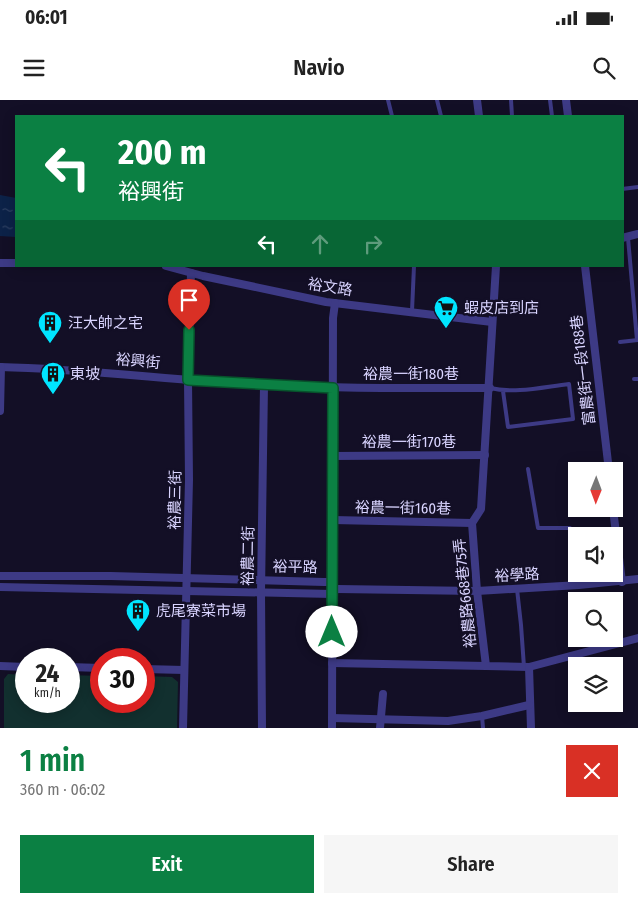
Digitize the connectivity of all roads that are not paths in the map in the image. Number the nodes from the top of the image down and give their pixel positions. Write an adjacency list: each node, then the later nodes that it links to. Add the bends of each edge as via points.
1 (388, 100): 7 (lane)
2 (437, 100): 8 (lane)
3 (477, 100): 9 (street)
4 (511, 100): 10 (lane)
5 (550, 100): 11 (lane)
6 (566, 100): 12 (street)
7 (392, 115)
8 (441, 115)
9 (477, 115)
10 (512, 115)
11 (552, 115)
12 (568, 115)
13 (638, 187): 14 (lane)
14 (624, 189)
15 (638, 234): 16 (street)
16 (625, 238): 20 (lane)
17 (0, 263): 18 (street)
18 (15, 263)
19 (638, 263): 20 (lane)
20 (631, 264): 26 (lane)
21 (170, 267): 25 (street, 裕文路)
22 (414, 267): 28 (lane)
23 (496, 267): 29 (street, 裕農路668巷75弄)
24 (585, 267): 41 (street, 富農街一段188巷)
25 (191, 273): 27 (street, 裕文路); 33 (street, 裕農三街)
26 (636, 302): 30 (lane)
27 (335, 303): 28 (street, 裕文路); 35 (street)
28 (412, 311): 29 (street, 裕文路)
29 (492, 322): 36 (street, 裕農路668巷75弄)
30 (638, 340): 31 (lane)
31 (620, 342)
32 (0, 367): 33 (street, 裕興街); 38 (street)
33 (188, 380): 34 (street, 裕興街); 47 (street, 裕農三街)
34 (264, 385): 35 (street, 裕興街); 49 (street, 裕農二街)
35 (333, 388): 36 (street, 裕農一街180巷); 40 (street)
36 (490, 388): 37 (lane); 39 (street, 裕農路668巷75弄)
37 (503, 391): 37 (lane, via 569,384 572,419 508,427)
38 (0, 411)
39 (485, 455): 40 (street, 裕農一街170巷); 44 (street, 裕農路668巷75弄, via 481,509)
40 (332, 456): 43 (street)
41 (608, 462)
42 (528, 470): 45 (lane, via 538,528)
43 (334, 520): 44 (street, 裕農一街160巷); 50 (street)
44 (472, 523): 59 (street, 裕農路668巷75弄)
45 (568, 528)
46 (0, 576): 47 (street, 裕平路)
47 (186, 578): 49 (street, 裕平路); 57 (street, 裕農三街)
48 (638, 579): 53 (street, 裕學路)
49 (261, 580): 50 (street, 裕平路); 60 (street, 裕農二街)
50 (332, 582): 58 (street, 裕平路)
51 (578, 582): 54 (lane)
52 (622, 582): 54 (street, 裕學路)
53 (623, 582)
54 (579, 585): 56 (street, 裕學路)
55 (0, 587): 57 (street, 裕平路)
56 (517, 589): 59 (street, 裕學路); 66 (lane)
57 (186, 591): 60 (street, 裕平路); 68 (street, 裕農三街)
58 (334, 591): 59 (street, 裕學路); 60 (street, 裕平路); 62 (street)
59 (477, 591): 64 (street, 裕農路668巷75弄)
60 (261, 592): 75 (street, 裕農二街)
61 (638, 638): 66 (street, 裕農路668巷75弄)
62 (332, 663): 64 (street); 72 (street)
63 (0, 666): 65 (street)
64 (486, 666): 66 (street, 裕農路668巷75弄)
65 (15, 667)
66 (526, 667): 70 (street)
67 (155, 669): 68 (street)
68 (184, 670): 74 (street, 裕農三街)
69 (383, 694): 73 (street)
70 (529, 705): 71 (street); 78 (street)
71 (482, 716): 73 (street); 77 (lane)
72 (332, 718): 73 (street); 76 (street)
73 (380, 724)
74 (183, 728)
75 (262, 728)
76 (332, 728)
77 (483, 728)
78 (531, 728)

